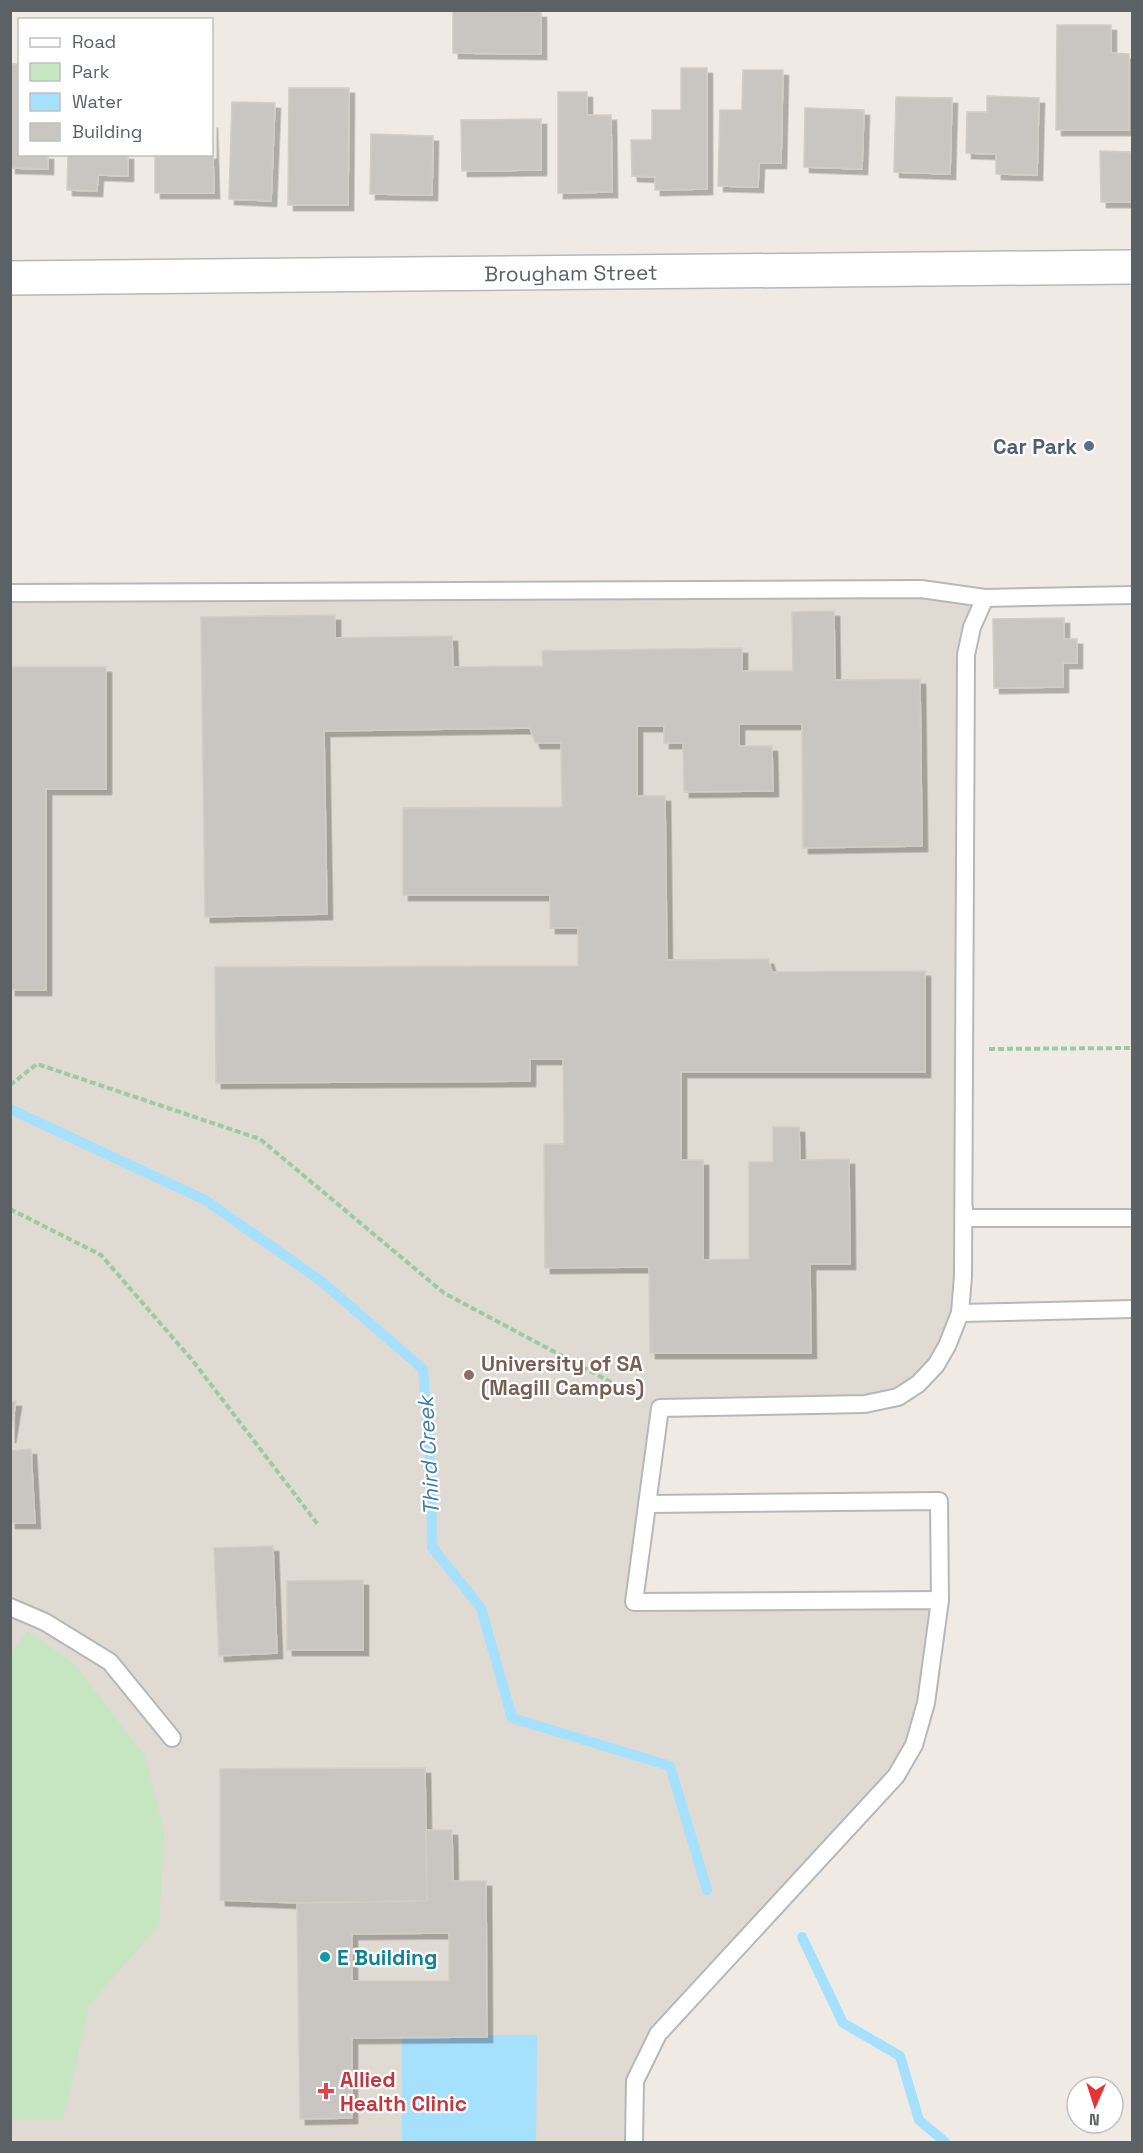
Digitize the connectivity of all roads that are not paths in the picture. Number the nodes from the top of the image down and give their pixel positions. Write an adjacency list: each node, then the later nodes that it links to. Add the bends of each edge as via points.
1 (1132, 267): 2 (street, Brougham Street)
2 (10, 278)
3 (10, 593): 5 (lane, via 921,589)
4 (1132, 595): 5 (lane)
5 (985, 598): 6 (lane, via 972,627 966,656); 6 (lane, via 964,615 956,671)
6 (964, 1218): 7 (lane); 9 (lane)
7 (1132, 1218)
8 (1132, 1309): 9 (lane)
9 (960, 1313): 10 (lane, via 936,1365 898,1397 865,1404 660,1408)
10 (647, 1504): 11 (lane, via 939,1501); 11 (lane, via 634,1602)
11 (940, 1600): 14 (lane, via 926,1703 914,1744 896,1776 658,2034 635,2081)
12 (10, 1607): 13 (lane, via 45,1622 110,1662)
13 (172, 1738)
14 (634, 2142)

